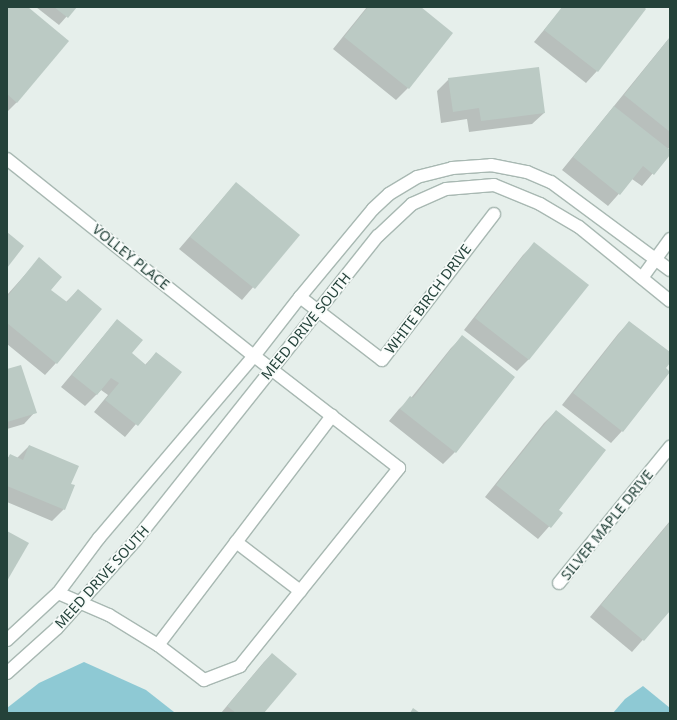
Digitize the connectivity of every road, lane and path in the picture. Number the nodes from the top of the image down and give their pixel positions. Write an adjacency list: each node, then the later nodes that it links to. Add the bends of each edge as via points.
1 (7, 158): 10 (street, VOLLEY PLACE)
2 (494, 214): 9 (street, WHITE BIRCH DRIVE, via 382,360)
3 (670, 240): 4 (street)
4 (655, 258): 5 (street, MEED DRIVE SOUTH); 6 (street); 7 (street, MEED DRIVE SOUTH, via 551,182 527,172 491,165 452,168 417,177 389,194 373,209)
5 (670, 270)
6 (642, 278): 8 (street, MEED DRIVE SOUTH); 9 (street, MEED DRIVE SOUTH, via 579,227 540,204 494,185 446,189 412,204 378,236)
7 (300, 297): 9 (street, WHITE BIRCH DRIVE); 10 (street, MEED DRIVE SOUTH)
8 (670, 301)
9 (318, 311): 11 (street, MEED DRIVE SOUTH)
10 (254, 356): 11 (street, VOLLEY PLACE); 17 (street, MEED DRIVE SOUTH, via 99,538)
11 (272, 369): 12 (street, VOLLEY PLACE); 18 (street, MEED DRIVE SOUTH, via 162,508)
12 (332, 416): 14 (street); 16 (street, VOLLEY PLACE, via 399,468)
13 (670, 447): 15 (street, SILVER MAPLE DRIVE)
14 (236, 542): 16 (street); 20 (street)
15 (559, 583)
16 (300, 591): 20 (street, via 240,666 233,669 204,680)
17 (58, 593): 18 (street); 19 (street, MEED DRIVE SOUTH)
18 (81, 603): 20 (street, via 109,615); 21 (street, MEED DRIVE SOUTH)
19 (7, 640)
20 (158, 645)
21 (7, 673)

